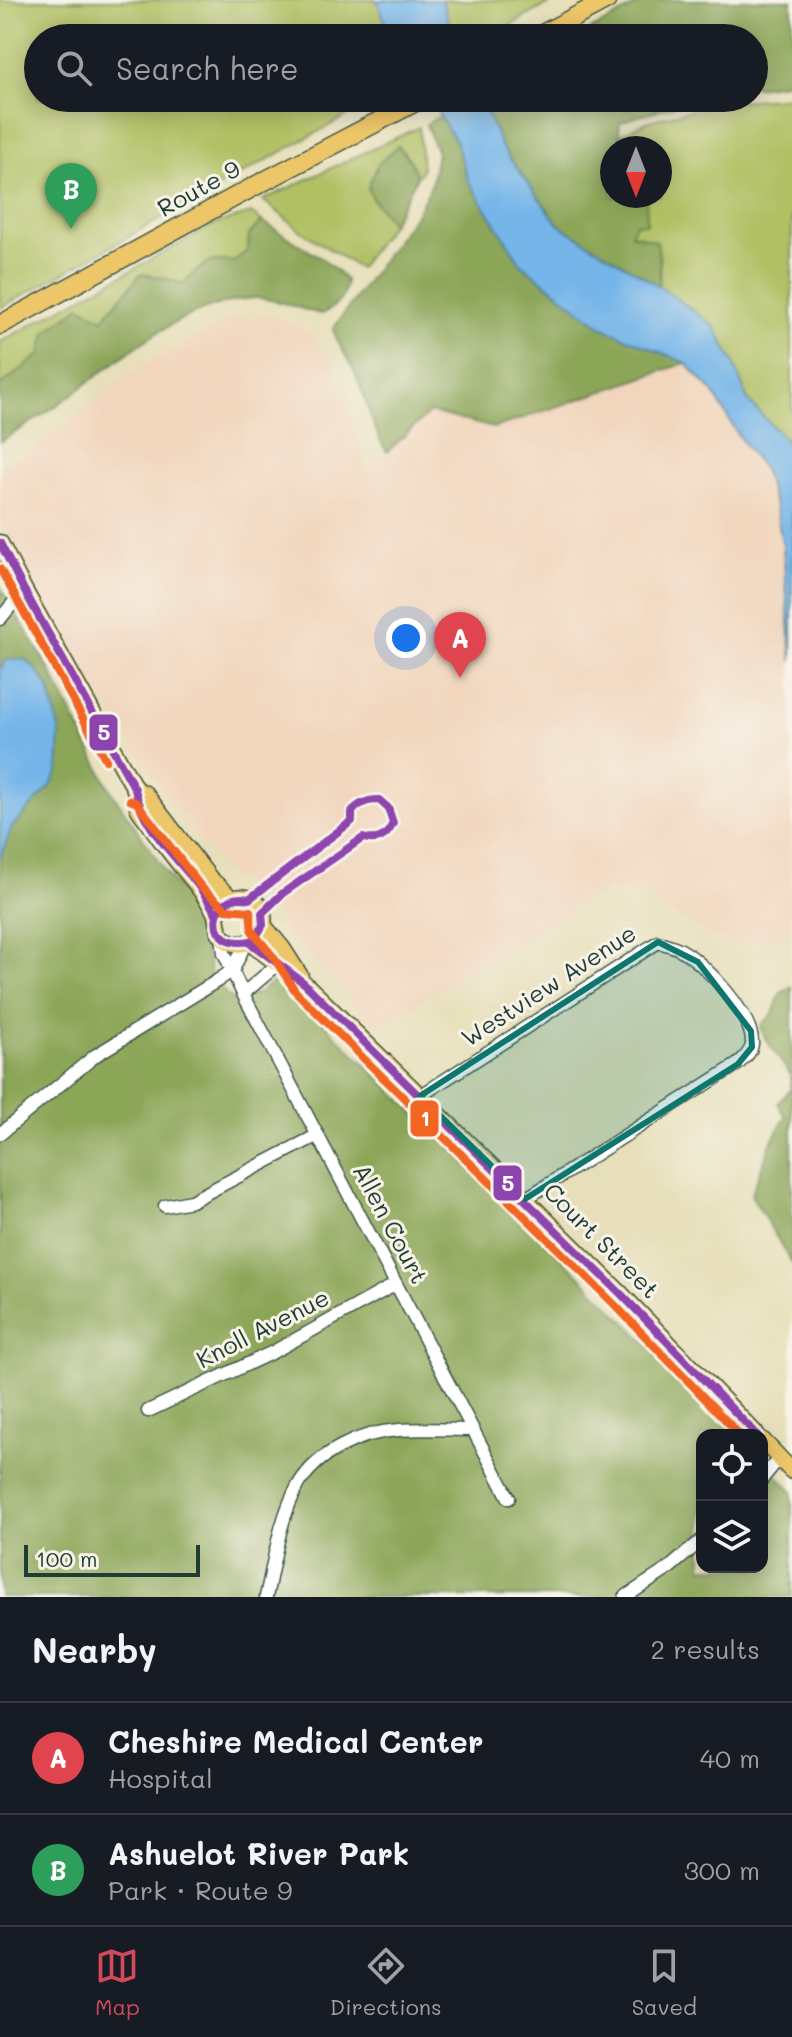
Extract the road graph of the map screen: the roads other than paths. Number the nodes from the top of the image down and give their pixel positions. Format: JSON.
{"nodes":[{"id":1,"x":581,"y":0,"type":"edge"},
{"id":2,"x":607,"y":0,"type":"edge"},
{"id":3,"x":548,"y":24,"type":"edge"},
{"id":4,"x":562,"y":24,"type":"edge"},
{"id":5,"x":397,"y":112,"type":"edge"},
{"id":6,"x":0,"y":325,"type":"edge"},
{"id":7,"x":0,"y":543,"type":"edge"},
{"id":8,"x":24,"y":590,"type":"junction"},
{"id":9,"x":0,"y":619,"type":"edge"},
{"id":10,"x":135,"y":789,"type":"junction"},
{"id":11,"x":231,"y":898,"type":"junction"},
{"id":12,"x":217,"y":915,"type":"junction"},
{"id":13,"x":263,"y":925,"type":"junction"},
{"id":14,"x":222,"y":936,"type":"junction"},
{"id":15,"x":247,"y":943,"type":"junction"},
{"id":16,"x":278,"y":964,"type":"junction"},
{"id":17,"x":233,"y":970,"type":"junction"},
{"id":18,"x":304,"y":983,"type":"junction"},
{"id":19,"x":243,"y":994,"type":"junction"},
{"id":20,"x":420,"y":1096,"type":"junction"},
{"id":21,"x":0,"y":1134,"type":"edge"},
{"id":22,"x":318,"y":1135,"type":"junction"},
{"id":23,"x":525,"y":1199,"type":"junction"},
{"id":24,"x":165,"y":1206,"type":"dead end"},
{"id":25,"x":396,"y":1284,"type":"junction"},
{"id":26,"x":148,"y":1411,"type":"dead end"},
{"id":27,"x":751,"y":1429,"type":"edge"},
{"id":28,"x":473,"y":1430,"type":"junction"},
{"id":29,"x":768,"y":1446,"type":"edge"},
{"id":30,"x":779,"y":1458,"type":"junction"},
{"id":31,"x":792,"y":1471,"type":"edge"},
{"id":32,"x":768,"y":1472,"type":"edge"},
{"id":33,"x":509,"y":1498,"type":"dead end"},
{"id":34,"x":696,"y":1545,"type":"edge"},
{"id":35,"x":266,"y":1597,"type":"edge"},
{"id":36,"x":625,"y":1597,"type":"edge"}],
"edges":[{"from":1,"to":3,"type":"highway"},
{"from":2,"to":4,"type":"highway"},
{"from":5,"to":6,"type":"highway","name":"Route 9"},
{"from":7,"to":8,"type":"main road","name":"Court Street"},
{"from":8,"to":9,"type":"street"},
{"from":8,"to":10,"type":"main road","name":"Court Street"},
{"from":10,"to":11,"type":"main road","name":"Court Street"},
{"from":10,"to":12,"type":"main road","name":"Court Street"},
{"from":11,"to":12,"type":"main road"},
{"from":11,"to":13,"type":"main road","name":"Court Street"},
{"from":12,"to":14,"type":"main road","name":"Court Street"},
{"from":13,"to":15,"type":"main road"},
{"from":13,"to":18,"type":"main road","name":"Court Street"},
{"from":14,"to":15,"type":"main road","name":"Court Street"},
{"from":14,"to":17,"type":"street","name":"Allen Court"},
{"from":15,"to":16,"type":"main road","name":"Court Street"},
{"from":15,"to":17,"type":"street"},
{"from":16,"to":18,"type":"main road","name":"Court Street"},
{"from":16,"to":19,"type":"street"},
{"from":17,"to":19,"type":"street","name":"Allen Court"},
{"from":17,"to":21,"type":"street"},
{"from":18,"to":20,"type":"main road","name":"Court Street"},
{"from":19,"to":22,"type":"street","name":"Allen Court"},
{"from":20,"to":23,"type":"main road","name":"Court Street"},
{"from":20,"to":23,"type":"street","name":"Westview Avenue"},
{"from":22,"to":24,"type":"street"},
{"from":22,"to":25,"type":"street","name":"Allen Court"},
{"from":23,"to":27,"type":"main road","name":"Court Street"},
{"from":25,"to":26,"type":"street","name":"Knoll Avenue"},
{"from":25,"to":28,"type":"street","name":"Allen Court"},
{"from":28,"to":33,"type":"street","name":"Allen Court"},
{"from":28,"to":35,"type":"street"},
{"from":29,"to":30,"type":"main road"},
{"from":30,"to":31,"type":"main road"},
{"from":30,"to":32,"type":"street"},
{"from":34,"to":36,"type":"street"}]}
